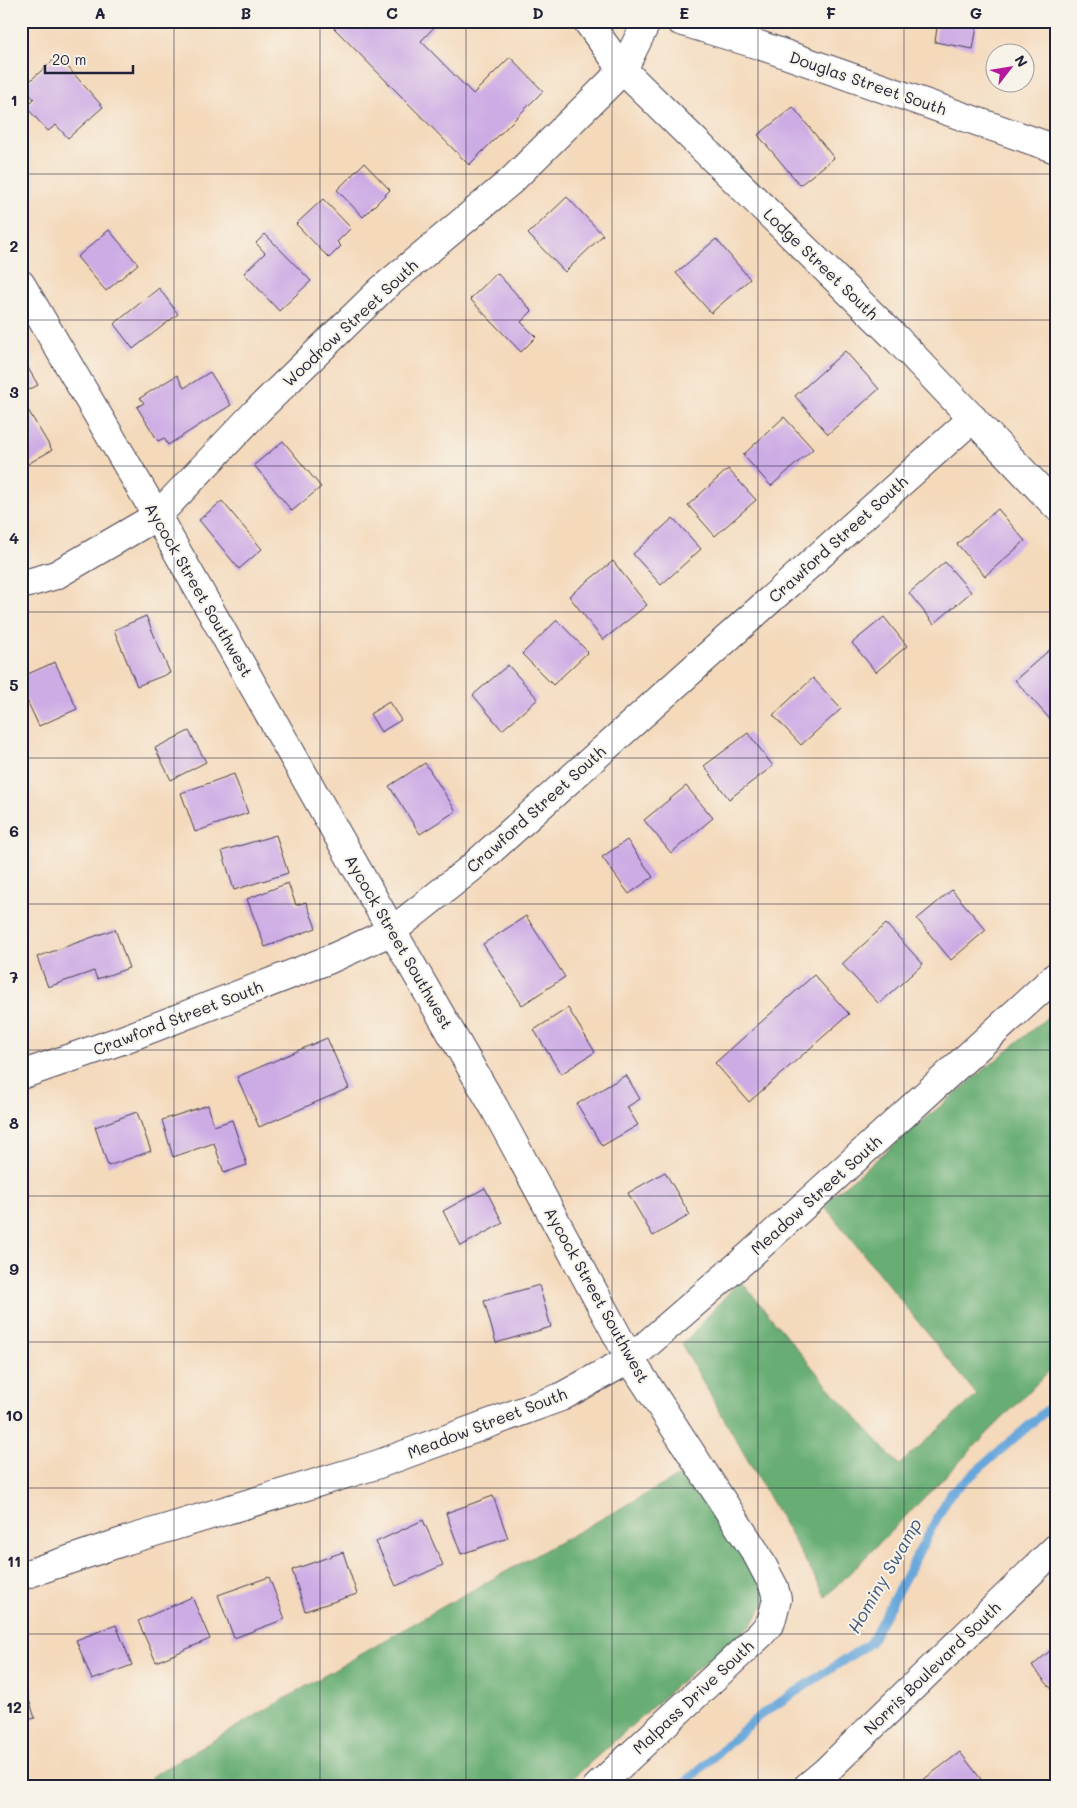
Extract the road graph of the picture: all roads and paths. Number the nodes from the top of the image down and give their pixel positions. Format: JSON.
{"nodes":[{"id":1,"x":587,"y":21,"type":"edge"},
{"id":2,"x":647,"y":21,"type":"edge"},
{"id":3,"x":680,"y":21,"type":"edge"},
{"id":4,"x":623,"y":70,"type":"junction"},
{"id":5,"x":1056,"y":149,"type":"edge"},
{"id":6,"x":21,"y":284,"type":"edge"},
{"id":7,"x":973,"y":418,"type":"junction"},
{"id":8,"x":1056,"y":506,"type":"edge"},
{"id":9,"x":157,"y":516,"type":"junction"},
{"id":10,"x":21,"y":585,"type":"edge"},
{"id":11,"x":392,"y":931,"type":"junction"},
{"id":12,"x":1056,"y":976,"type":"edge"},
{"id":13,"x":21,"y":1075,"type":"edge"},
{"id":14,"x":630,"y":1359,"type":"junction"},
{"id":15,"x":1056,"y":1548,"type":"edge"},
{"id":16,"x":21,"y":1576,"type":"edge"},
{"id":17,"x":777,"y":1599,"type":"joint"},
{"id":18,"x":822,"y":1782,"type":"edge"},
{"id":19,"x":597,"y":1787,"type":"edge"}],
"edges":[{"from":1,"to":4,"type":"street","name":"Lodge Street South"},
{"from":2,"to":4,"type":"street","name":"Woodrow Street South"},
{"from":3,"to":5,"type":"street","name":"Douglas Street South"},
{"from":4,"to":7,"type":"street","name":"Lodge Street South"},
{"from":4,"to":9,"type":"street","name":"Woodrow Street South"},
{"from":6,"to":9,"type":"street","name":"Aycock Street Southwest"},
{"from":7,"to":8,"type":"street","name":"Lodge Street South"},
{"from":7,"to":11,"type":"street","name":"Crawford Street South"},
{"from":9,"to":10,"type":"street","name":"Woodrow Street South"},
{"from":9,"to":11,"type":"street","name":"Aycock Street Southwest"},
{"from":11,"to":13,"type":"street","name":"Crawford Street South"},
{"from":11,"to":14,"type":"street","name":"Aycock Street Southwest"},
{"from":12,"to":14,"type":"street","name":"Meadow Street South"},
{"from":14,"to":16,"type":"street","name":"Meadow Street South"},
{"from":14,"to":17,"type":"street","name":"Aycock Street Southwest"},
{"from":15,"to":18,"type":"street","name":"Norris Boulevard South"},
{"from":17,"to":19,"type":"street","name":"Malpass Drive South"}]}
